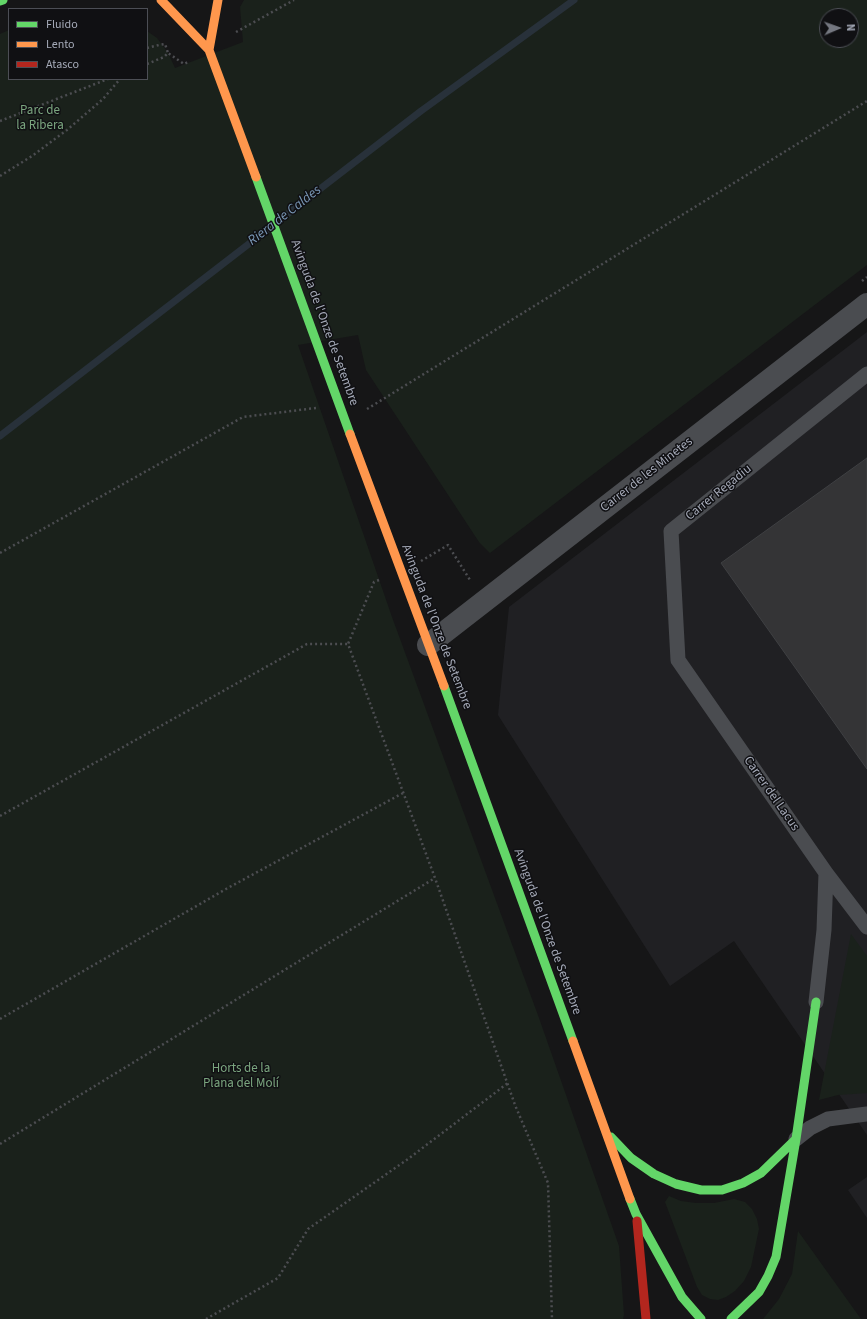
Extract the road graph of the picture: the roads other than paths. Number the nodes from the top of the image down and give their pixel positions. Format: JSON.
{"nodes":[{"id":1,"x":3,"y":0,"type":"edge"},
{"id":2,"x":161,"y":0,"type":"edge"},
{"id":3,"x":218,"y":0,"type":"edge"},
{"id":4,"x":0,"y":1,"type":"edge"},
{"id":5,"x":209,"y":50,"type":"junction"},
{"id":6,"x":867,"y":304,"type":"edge"},
{"id":7,"x":867,"y":374,"type":"edge"},
{"id":8,"x":428,"y":645,"type":"junction"},
{"id":9,"x":678,"y":660,"type":"joint"},
{"id":10,"x":826,"y":873,"type":"junction"},
{"id":11,"x":867,"y":927,"type":"edge"},
{"id":12,"x":816,"y":1002,"type":"joint"},
{"id":13,"x":867,"y":1114,"type":"edge"},
{"id":14,"x":605,"y":1130,"type":"junction"},
{"id":15,"x":796,"y":1139,"type":"junction"},
{"id":16,"x":636,"y":1214,"type":"junction"},
{"id":17,"x":646,"y":1319,"type":"edge"},
{"id":18,"x":701,"y":1319,"type":"edge"},
{"id":19,"x":731,"y":1319,"type":"edge"}],
"edges":[{"from":1,"to":4,"type":"main road"},
{"from":2,"to":5,"type":"main road","name":"Avinguda de l'Onze de Setembre"},
{"from":3,"to":5,"type":"main road"},
{"from":5,"to":8,"type":"main road","name":"Avinguda de l'Onze de Setembre"},
{"from":6,"to":8,"type":"street","name":"Carrer de les Minetes"},
{"from":7,"to":9,"type":"lane","name":"Carrer Regadiu"},
{"from":8,"to":14,"type":"main road","name":"Avinguda de l'Onze de Setembre"},
{"from":9,"to":10,"type":"lane","name":"Carrer del Lacus"},
{"from":10,"to":11,"type":"lane","name":"Carrer del Lacus"},
{"from":10,"to":12,"type":"lane"},
{"from":12,"to":15,"type":"main road"},
{"from":13,"to":15,"type":"lane"},
{"from":14,"to":15,"type":"main road"},
{"from":14,"to":16,"type":"main road","name":"Avinguda de l'Onze de Setembre"},
{"from":15,"to":19,"type":"main road"},
{"from":16,"to":17,"type":"main road","name":"Avinguda de l'Onze de Setembre"},
{"from":16,"to":18,"type":"main road","name":"Avinguda de l'Onze de Setembre"}]}
